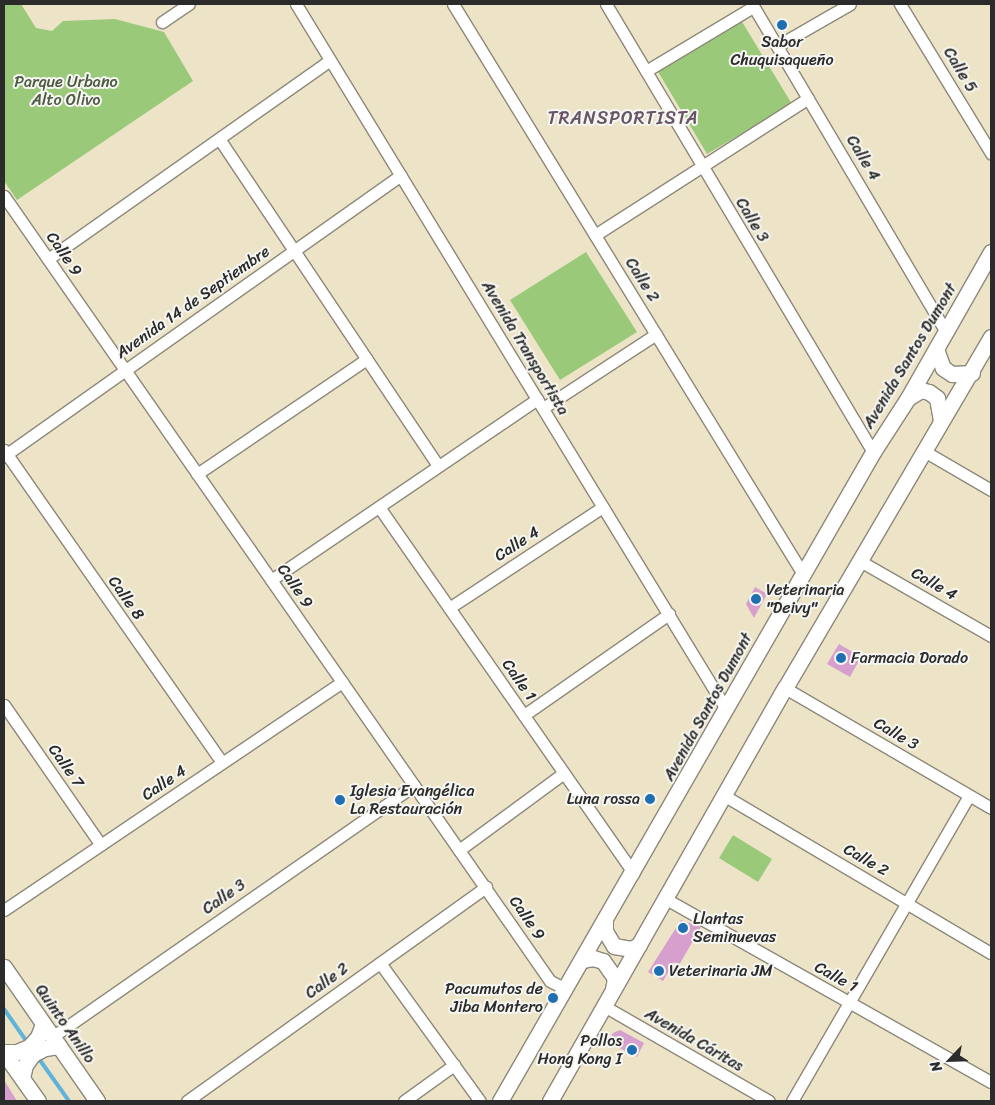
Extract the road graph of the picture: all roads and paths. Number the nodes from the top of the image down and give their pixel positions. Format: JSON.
{"nodes":[{"id":1,"x":189,"y":4,"type":"edge"},
{"id":2,"x":296,"y":4,"type":"edge"},
{"id":3,"x":453,"y":4,"type":"edge"},
{"id":4,"x":606,"y":4,"type":"edge"},
{"id":5,"x":850,"y":4,"type":"edge"},
{"id":6,"x":900,"y":4,"type":"edge"},
{"id":7,"x":752,"y":5,"type":"edge"},
{"id":8,"x":162,"y":22,"type":"dead end"},
{"id":9,"x":777,"y":46,"type":"junction"},
{"id":10,"x":330,"y":60,"type":"junction"},
{"id":11,"x":646,"y":71,"type":"junction"},
{"id":12,"x":808,"y":98,"type":"junction"},
{"id":13,"x":220,"y":140,"type":"junction"},
{"id":14,"x":991,"y":153,"type":"edge"},
{"id":15,"x":701,"y":166,"type":"junction"},
{"id":16,"x":400,"y":175,"type":"junction"},
{"id":17,"x":4,"y":196,"type":"edge"},
{"id":18,"x":595,"y":235,"type":"junction"},
{"id":19,"x":294,"y":250,"type":"junction"},
{"id":20,"x":991,"y":252,"type":"edge"},
{"id":21,"x":48,"y":259,"type":"junction"},
{"id":22,"x":945,"y":330,"type":"junction"},
{"id":23,"x":656,"y":334,"type":"junction"},
{"id":24,"x":991,"y":337,"type":"edge"},
{"id":25,"x":936,"y":349,"type":"junction"},
{"id":26,"x":367,"y":359,"type":"junction"},
{"id":27,"x":125,"y":370,"type":"junction"},
{"id":28,"x":972,"y":373,"type":"junction"},
{"id":29,"x":908,"y":398,"type":"junction"},
{"id":30,"x":540,"y":404,"type":"junction"},
{"id":31,"x":941,"y":421,"type":"junction"},
{"id":32,"x":924,"y":451,"type":"junction"},
{"id":33,"x":873,"y":452,"type":"junction"},
{"id":34,"x":5,"y":453,"type":"edge"},
{"id":35,"x":438,"y":466,"type":"junction"},
{"id":36,"x":197,"y":474,"type":"junction"},
{"id":37,"x":991,"y":490,"type":"edge"},
{"id":38,"x":379,"y":507,"type":"junction"},
{"id":39,"x":603,"y":507,"type":"junction"},
{"id":40,"x":860,"y":561,"type":"junction"},
{"id":41,"x":803,"y":574,"type":"junction"},
{"id":42,"x":271,"y":580,"type":"junction"},
{"id":43,"x":449,"y":608,"type":"junction"},
{"id":44,"x":669,"y":614,"type":"junction"},
{"id":45,"x":991,"y":636,"type":"edge"},
{"id":46,"x":342,"y":682,"type":"junction"},
{"id":47,"x":785,"y":688,"type":"junction"},
{"id":48,"x":4,"y":705,"type":"edge"},
{"id":49,"x":726,"y":709,"type":"junction"},
{"id":50,"x":524,"y":715,"type":"junction"},
{"id":51,"x":222,"y":764,"type":"junction"},
{"id":52,"x":564,"y":773,"type":"junction"},
{"id":53,"x":414,"y":785,"type":"junction"},
{"id":54,"x":724,"y":796,"type":"junction"},
{"id":55,"x":969,"y":796,"type":"junction"},
{"id":56,"x":991,"y":808,"type":"edge"},
{"id":57,"x":101,"y":844,"type":"junction"},
{"id":58,"x":460,"y":850,"type":"junction"},
{"id":59,"x":633,"y":873,"type":"junction"},
{"id":60,"x":486,"y":887,"type":"junction"},
{"id":61,"x":666,"y":899,"type":"junction"},
{"id":62,"x":907,"y":902,"type":"junction"},
{"id":63,"x":4,"y":910,"type":"edge"},
{"id":64,"x":605,"y":922,"type":"junction"},
{"id":65,"x":639,"y":945,"type":"junction"},
{"id":66,"x":991,"y":953,"type":"edge"},
{"id":67,"x":582,"y":960,"type":"junction"},
{"id":68,"x":380,"y":963,"type":"junction"},
{"id":69,"x":4,"y":968,"type":"edge"},
{"id":70,"x":566,"y":989,"type":"junction"},
{"id":71,"x":614,"y":989,"type":"junction"},
{"id":72,"x":849,"y":1002,"type":"junction"},
{"id":73,"x":604,"y":1006,"type":"junction"},
{"id":74,"x":48,"y":1038,"type":"junction"},
{"id":75,"x":12,"y":1061,"type":"edge"},
{"id":76,"x":454,"y":1065,"type":"junction"},
{"id":77,"x":991,"y":1082,"type":"edge"},
{"id":78,"x":38,"y":1101,"type":"edge"},
{"id":79,"x":97,"y":1101,"type":"edge"},
{"id":80,"x":187,"y":1101,"type":"edge"},
{"id":81,"x":404,"y":1101,"type":"edge"},
{"id":82,"x":480,"y":1101,"type":"edge"},
{"id":83,"x":500,"y":1101,"type":"edge"},
{"id":84,"x":550,"y":1101,"type":"edge"},
{"id":85,"x":766,"y":1101,"type":"edge"},
{"id":86,"x":792,"y":1101,"type":"edge"}],
"edges":[{"from":1,"to":8,"type":"street"},
{"from":2,"to":10,"type":"street","name":"Avenida Transportista"},
{"from":3,"to":18,"type":"street","name":"Calle 2"},
{"from":4,"to":11,"type":"street","name":"Calle 3"},
{"from":5,"to":9,"type":"street"},
{"from":6,"to":14,"type":"street","name":"Calle 5"},
{"from":7,"to":9,"type":"street","name":"Calle 4"},
{"from":7,"to":11,"type":"street"},
{"from":9,"to":12,"type":"street","name":"Calle 4"},
{"from":10,"to":13,"type":"street"},
{"from":10,"to":16,"type":"street","name":"Avenida Transportista"},
{"from":11,"to":15,"type":"street","name":"Calle 3"},
{"from":12,"to":15,"type":"street"},
{"from":12,"to":22,"type":"street","name":"Calle 4"},
{"from":13,"to":19,"type":"street"},
{"from":13,"to":21,"type":"street"},
{"from":15,"to":18,"type":"street"},
{"from":15,"to":33,"type":"street","name":"Calle 3"},
{"from":16,"to":19,"type":"street","name":"Avenida 14 de Septiembre"},
{"from":16,"to":30,"type":"street","name":"Avenida Transportista"},
{"from":17,"to":21,"type":"street","name":"Calle 9"},
{"from":18,"to":23,"type":"street","name":"Calle 2"},
{"from":19,"to":26,"type":"street"},
{"from":19,"to":27,"type":"street","name":"Avenida 14 de Septiembre"},
{"from":20,"to":22,"type":"main road","name":"Avenida Santos Dumont"},
{"from":21,"to":27,"type":"street","name":"Calle 9"},
{"from":22,"to":25,"type":"main road","name":"Avenida Santos Dumont"},
{"from":23,"to":30,"type":"street"},
{"from":23,"to":41,"type":"street","name":"Calle 2"},
{"from":24,"to":28,"type":"main road"},
{"from":25,"to":28,"type":"main road"},
{"from":25,"to":29,"type":"main road","name":"Avenida Santos Dumont"},
{"from":26,"to":35,"type":"street"},
{"from":26,"to":36,"type":"street"},
{"from":27,"to":34,"type":"street","name":"Avenida 14 de Septiembre"},
{"from":27,"to":36,"type":"street","name":"Calle 9"},
{"from":28,"to":31,"type":"main road"},
{"from":29,"to":31,"type":"main road"},
{"from":29,"to":33,"type":"main road","name":"Avenida Santos Dumont"},
{"from":30,"to":35,"type":"street"},
{"from":30,"to":39,"type":"street","name":"Avenida Transportista"},
{"from":31,"to":32,"type":"main road"},
{"from":32,"to":37,"type":"street"},
{"from":32,"to":40,"type":"main road"},
{"from":33,"to":41,"type":"main road","name":"Avenida Santos Dumont"},
{"from":34,"to":51,"type":"street","name":"Calle 8"},
{"from":35,"to":38,"type":"street"},
{"from":36,"to":42,"type":"street","name":"Calle 9"},
{"from":38,"to":42,"type":"street"},
{"from":38,"to":43,"type":"street","name":"Calle 1"},
{"from":39,"to":43,"type":"street","name":"Calle 4"},
{"from":39,"to":44,"type":"street","name":"Avenida Transportista"},
{"from":40,"to":45,"type":"street","name":"Calle 4"},
{"from":40,"to":47,"type":"main road"},
{"from":41,"to":49,"type":"main road","name":"Avenida Santos Dumont"},
{"from":42,"to":46,"type":"street","name":"Calle 9"},
{"from":43,"to":50,"type":"street","name":"Calle 1"},
{"from":44,"to":49,"type":"street","name":"Avenida Transportista"},
{"from":44,"to":50,"type":"street"},
{"from":46,"to":51,"type":"street","name":"Calle 4"},
{"from":46,"to":53,"type":"street","name":"Calle 9"},
{"from":47,"to":54,"type":"main road"},
{"from":47,"to":55,"type":"street","name":"Calle 3"},
{"from":48,"to":57,"type":"street","name":"Calle 7"},
{"from":49,"to":59,"type":"main road","name":"Avenida Santos Dumont"},
{"from":50,"to":52,"type":"street","name":"Calle 1"},
{"from":51,"to":57,"type":"street","name":"Calle 4"},
{"from":52,"to":58,"type":"street"},
{"from":52,"to":59,"type":"street","name":"Calle 1"},
{"from":53,"to":58,"type":"street","name":"Calle 9"},
{"from":53,"to":74,"type":"street","name":"Calle 3"},
{"from":54,"to":61,"type":"main road"},
{"from":54,"to":62,"type":"street","name":"Calle 2"},
{"from":55,"to":56,"type":"street","name":"Calle 3"},
{"from":55,"to":62,"type":"street"},
{"from":57,"to":63,"type":"street","name":"Calle 4"},
{"from":58,"to":60,"type":"street","name":"Calle 9"},
{"from":59,"to":64,"type":"main road","name":"Avenida Santos Dumont"},
{"from":60,"to":68,"type":"street","name":"Calle 2"},
{"from":60,"to":70,"type":"street","name":"Calle 9"},
{"from":61,"to":65,"type":"main road"},
{"from":61,"to":72,"type":"street","name":"Calle 1"},
{"from":62,"to":66,"type":"street","name":"Calle 2"},
{"from":62,"to":72,"type":"street"},
{"from":64,"to":65,"type":"main road"},
{"from":64,"to":67,"type":"main road","name":"Avenida Santos Dumont"},
{"from":65,"to":71,"type":"main road"},
{"from":67,"to":70,"type":"main road","name":"Avenida Santos Dumont"},
{"from":67,"to":71,"type":"main road"},
{"from":68,"to":76,"type":"street"},
{"from":68,"to":80,"type":"street","name":"Calle 2"},
{"from":69,"to":74,"type":"main road","name":"Quinto Anillo"},
{"from":70,"to":83,"type":"main road","name":"Avenida Santos Dumont"},
{"from":71,"to":73,"type":"main road"},
{"from":72,"to":77,"type":"street","name":"Calle 1"},
{"from":72,"to":86,"type":"street"},
{"from":73,"to":84,"type":"main road"},
{"from":73,"to":85,"type":"street","name":"Avenida Cáritas"},
{"from":74,"to":75,"type":"main road"},
{"from":74,"to":79,"type":"main road","name":"Quinto Anillo"},
{"from":75,"to":78,"type":"main road"},
{"from":76,"to":81,"type":"street"},
{"from":76,"to":82,"type":"street"}]}
